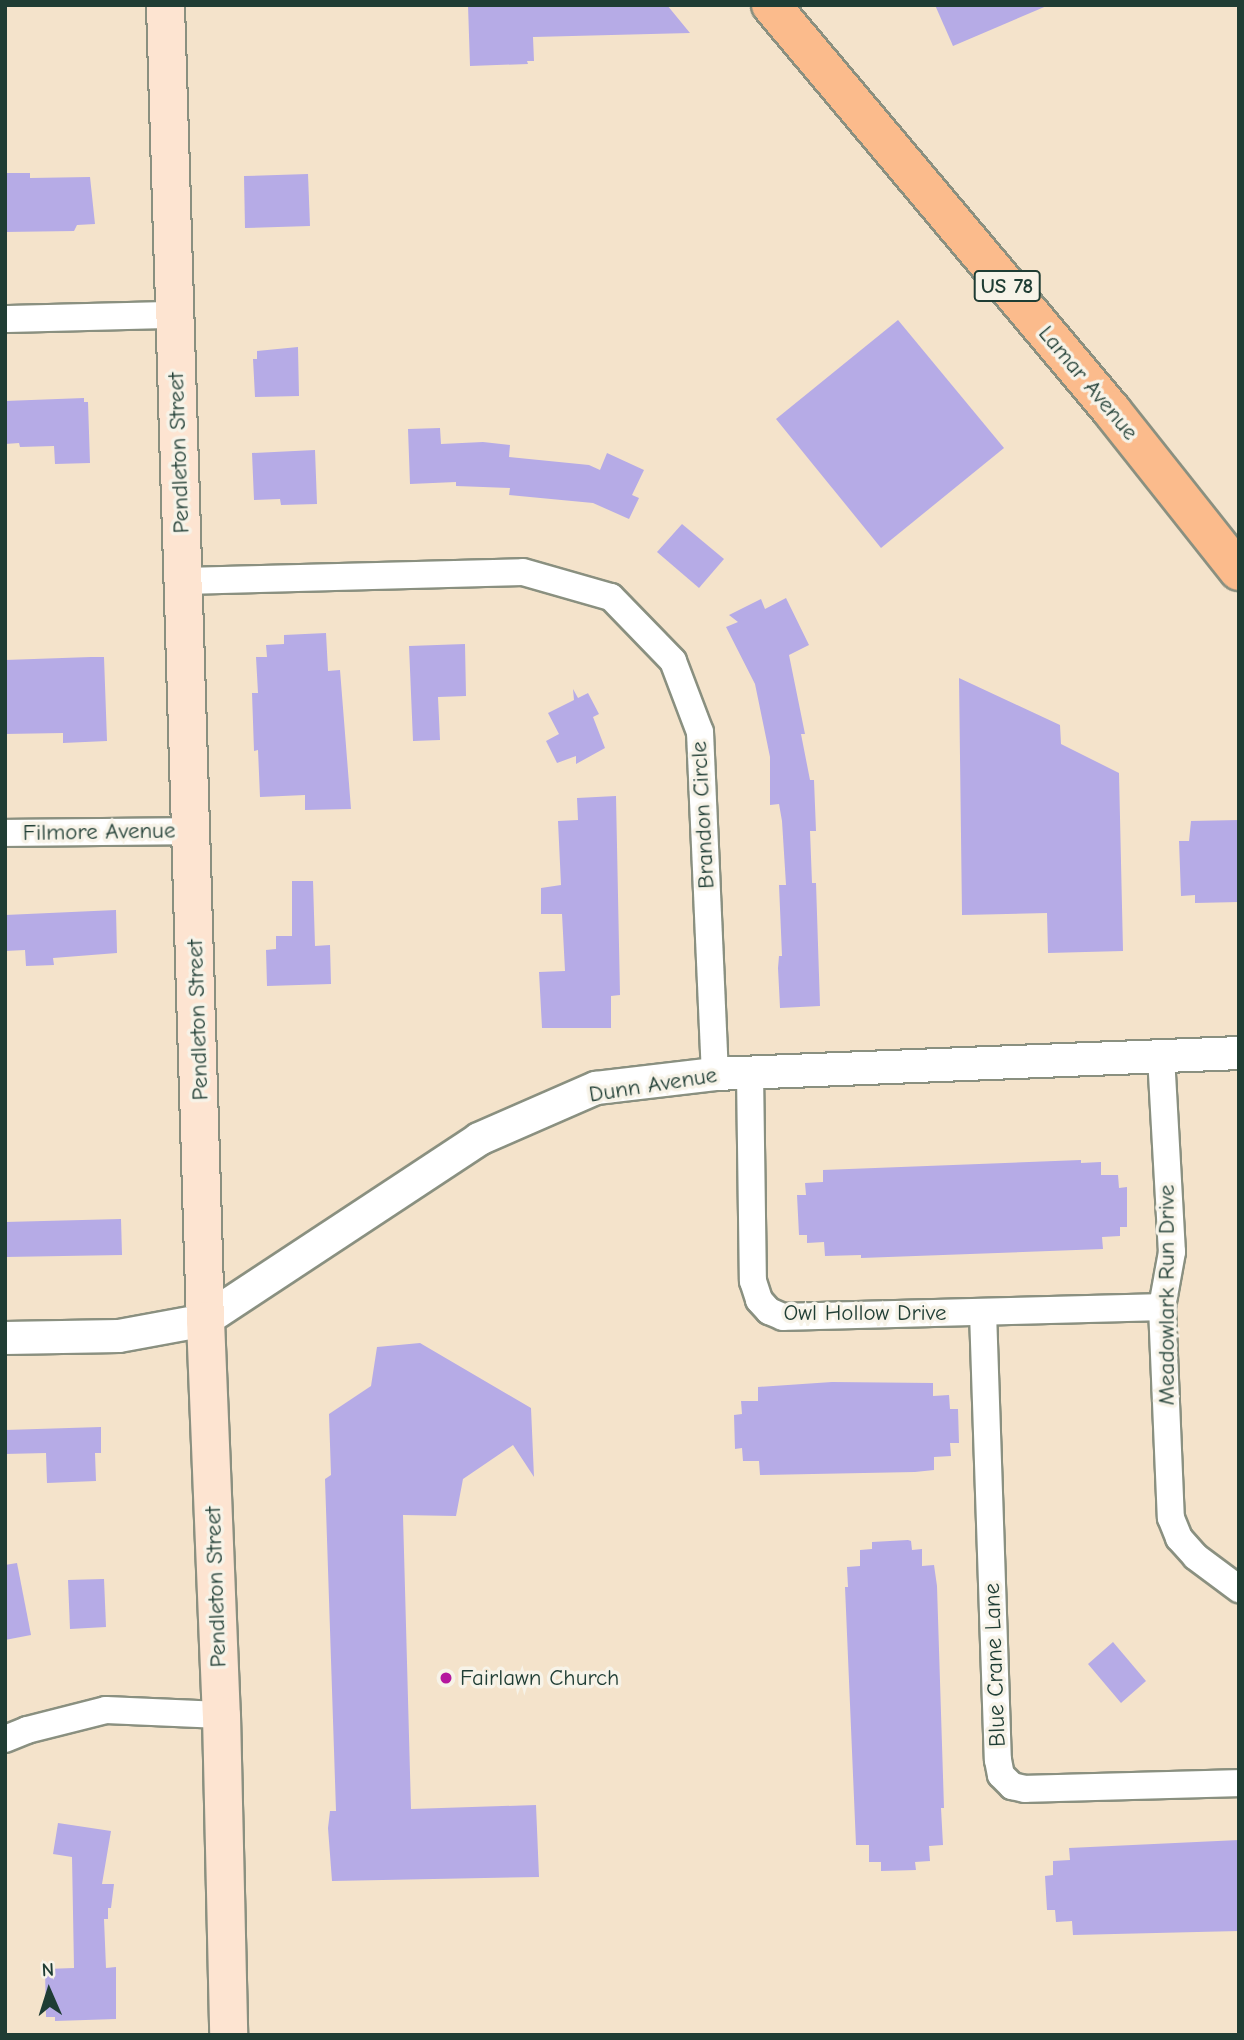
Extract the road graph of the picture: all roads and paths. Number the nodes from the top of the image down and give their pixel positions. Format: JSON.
{"nodes":[{"id":1,"x":164,"y":5,"type":"edge"},
{"id":2,"x":771,"y":5,"type":"edge"},
{"id":3,"x":174,"y":315,"type":"junction"},
{"id":4,"x":5,"y":319,"type":"edge"},
{"id":5,"x":1239,"y":571,"type":"edge"},
{"id":6,"x":184,"y":581,"type":"junction"},
{"id":7,"x":192,"y":831,"type":"junction"},
{"id":8,"x":5,"y":834,"type":"edge"},
{"id":9,"x":1239,"y":1053,"type":"edge"},
{"id":10,"x":1161,"y":1056,"type":"junction"},
{"id":11,"x":750,"y":1073,"type":"junction"},
{"id":12,"x":715,"y":1074,"type":"junction"},
{"id":13,"x":1162,"y":1307,"type":"junction"},
{"id":14,"x":983,"y":1312,"type":"junction"},
{"id":15,"x":205,"y":1320,"type":"junction"},
{"id":16,"x":5,"y":1339,"type":"edge"},
{"id":17,"x":1239,"y":1589,"type":"edge"},
{"id":18,"x":221,"y":1715,"type":"junction"},
{"id":19,"x":5,"y":1739,"type":"edge"},
{"id":20,"x":1239,"y":1783,"type":"edge"},
{"id":21,"x":228,"y":2035,"type":"edge"}],
"edges":[{"from":1,"to":3,"type":"main road","name":"Pendleton Street"},
{"from":2,"to":5,"type":"main road","name":"Lamar Avenue","number":"US 78"},
{"from":3,"to":4,"type":"street"},
{"from":3,"to":6,"type":"main road","name":"Pendleton Street"},
{"from":6,"to":7,"type":"main road","name":"Pendleton Street"},
{"from":6,"to":12,"type":"street","name":"Brandon Circle"},
{"from":7,"to":8,"type":"street","name":"Filmore Avenue"},
{"from":7,"to":15,"type":"main road","name":"Pendleton Street"},
{"from":9,"to":10,"type":"street","name":"Dunn Avenue"},
{"from":10,"to":11,"type":"street","name":"Dunn Avenue"},
{"from":10,"to":13,"type":"street","name":"Meadowlark Run Drive"},
{"from":11,"to":12,"type":"street","name":"Dunn Avenue"},
{"from":11,"to":14,"type":"street","name":"Owl Hollow Drive"},
{"from":12,"to":15,"type":"street","name":"Dunn Avenue"},
{"from":13,"to":14,"type":"street","name":"Owl Hollow Drive"},
{"from":13,"to":17,"type":"street","name":"Meadowlark Run Drive"},
{"from":14,"to":20,"type":"street","name":"Blue Crane Lane"},
{"from":15,"to":16,"type":"street","name":"Dunn Avenue"},
{"from":15,"to":18,"type":"main road","name":"Pendleton Street"},
{"from":18,"to":19,"type":"street"},
{"from":18,"to":21,"type":"main road","name":"Pendleton Street"}]}
